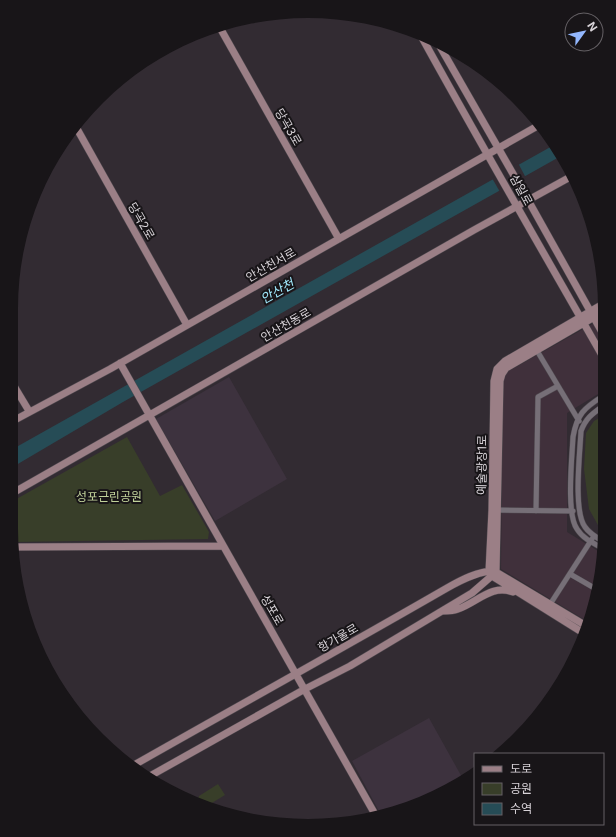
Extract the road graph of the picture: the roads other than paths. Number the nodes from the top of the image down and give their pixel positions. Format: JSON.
{"nodes":[{"id":1,"x":221,"y":31,"type":"edge"},
{"id":2,"x":425,"y":43,"type":"edge"},
{"id":3,"x":444,"y":52,"type":"edge"},
{"id":4,"x":535,"y":127,"type":"edge"},
{"id":5,"x":78,"y":131,"type":"edge"},
{"id":6,"x":498,"y":148,"type":"junction"},
{"id":7,"x":487,"y":155,"type":"junction"},
{"id":8,"x":567,"y":179,"type":"edge"},
{"id":9,"x":528,"y":200,"type":"junction"},
{"id":10,"x":517,"y":206,"type":"junction"},
{"id":11,"x":339,"y":239,"type":"junction"},
{"id":12,"x":598,"y":308,"type":"edge"},
{"id":13,"x":598,"y":313,"type":"edge"},
{"id":14,"x":591,"y":314,"type":"junction"},
{"id":15,"x":581,"y":320,"type":"junction"},
{"id":16,"x":187,"y":325,"type":"junction"},
{"id":17,"x":598,"y":326,"type":"edge"},
{"id":18,"x":535,"y":347,"type":"junction"},
{"id":19,"x":598,"y":349,"type":"edge"},
{"id":20,"x":120,"y":363,"type":"junction"},
{"id":21,"x":558,"y":386,"type":"junction"},
{"id":22,"x":18,"y":393,"type":"edge"},
{"id":23,"x":598,"y":399,"type":"edge"},
{"id":24,"x":598,"y":409,"type":"edge"},
{"id":25,"x":29,"y":411,"type":"junction"},
{"id":26,"x":149,"y":416,"type":"junction"},
{"id":27,"x":18,"y":418,"type":"edge"},
{"id":28,"x":578,"y":419,"type":"junction"},
{"id":29,"x":583,"y":427,"type":"junction"},
{"id":30,"x":18,"y":490,"type":"edge"},
{"id":31,"x":495,"y":510,"type":"junction"},
{"id":32,"x":536,"y":511,"type":"junction"},
{"id":33,"x":571,"y":511,"type":"junction"},
{"id":34,"x":579,"y":512,"type":"junction"},
{"id":35,"x":594,"y":536,"type":"junction"},
{"id":36,"x":598,"y":538,"type":"edge"},
{"id":37,"x":591,"y":542,"type":"junction"},
{"id":38,"x":597,"y":545,"type":"edge"},
{"id":39,"x":223,"y":546,"type":"junction"},
{"id":40,"x":19,"y":547,"type":"edge"},
{"id":41,"x":493,"y":573,"type":"junction"},
{"id":42,"x":570,"y":574,"type":"junction"},
{"id":43,"x":592,"y":587,"type":"edge"},
{"id":44,"x":523,"y":596,"type":"junction"},
{"id":45,"x":548,"y":608,"type":"junction"},
{"id":46,"x":441,"y":612,"type":"junction"},
{"id":47,"x":582,"y":624,"type":"edge"},
{"id":48,"x":580,"y":630,"type":"edge"},
{"id":49,"x":297,"y":674,"type":"junction"},
{"id":50,"x":305,"y":688,"type":"junction"},
{"id":51,"x":137,"y":763,"type":"edge"},
{"id":52,"x":153,"y":774,"type":"edge"},
{"id":53,"x":373,"y":811,"type":"edge"}],
"edges":[{"from":1,"to":11,"type":"street","name":"당곡3로"},
{"from":2,"to":7,"type":"street","name":"삼일로"},
{"from":3,"to":6,"type":"street","name":"삼일로"},
{"from":4,"to":6,"type":"street","name":"안산천서로"},
{"from":5,"to":16,"type":"street","name":"당곡2로"},
{"from":6,"to":7,"type":"street","name":"안산천서로"},
{"from":6,"to":9,"type":"street","name":"삼일로"},
{"from":7,"to":10,"type":"street","name":"삼일로"},
{"from":7,"to":11,"type":"street","name":"안산천서로"},
{"from":8,"to":9,"type":"street","name":"안산천동로"},
{"from":9,"to":10,"type":"street","name":"안산천동로"},
{"from":9,"to":14,"type":"street","name":"삼일로"},
{"from":10,"to":15,"type":"street","name":"삼일로"},
{"from":10,"to":26,"type":"street","name":"안산천동로"},
{"from":11,"to":16,"type":"street","name":"안산천서로"},
{"from":12,"to":14,"type":"street","name":"예술광장1로"},
{"from":13,"to":14,"type":"street","name":"예술광장1로"},
{"from":14,"to":15,"type":"street","name":"예술광장1로"},
{"from":14,"to":17,"type":"street","name":"삼일로"},
{"from":15,"to":18,"type":"street","name":"예술광장1로"},
{"from":15,"to":19,"type":"street","name":"삼일로"},
{"from":16,"to":20,"type":"street","name":"안산천서로"},
{"from":18,"to":21,"type":"street"},
{"from":18,"to":31,"type":"street","name":"예술광장1로"},
{"from":20,"to":25,"type":"street","name":"안산천서로"},
{"from":20,"to":26,"type":"street","name":"성포로"},
{"from":21,"to":28,"type":"street"},
{"from":21,"to":32,"type":"street"},
{"from":22,"to":25,"type":"street"},
{"from":23,"to":28,"type":"street"},
{"from":24,"to":29,"type":"street"},
{"from":25,"to":27,"type":"street","name":"안산천서로"},
{"from":26,"to":30,"type":"street","name":"안산천동로"},
{"from":26,"to":39,"type":"street","name":"성포로"},
{"from":28,"to":29,"type":"street"},
{"from":28,"to":33,"type":"street"},
{"from":29,"to":34,"type":"street"},
{"from":31,"to":32,"type":"street"},
{"from":31,"to":41,"type":"street","name":"예술광장1로"},
{"from":32,"to":33,"type":"street"},
{"from":33,"to":34,"type":"street"},
{"from":33,"to":37,"type":"street"},
{"from":34,"to":35,"type":"street"},
{"from":35,"to":36,"type":"street"},
{"from":35,"to":37,"type":"street"},
{"from":37,"to":38,"type":"street"},
{"from":37,"to":42,"type":"street"},
{"from":39,"to":40,"type":"street"},
{"from":39,"to":49,"type":"street","name":"성포로"},
{"from":41,"to":44,"type":"street"},
{"from":41,"to":45,"type":"street"},
{"from":41,"to":46,"type":"street"},
{"from":41,"to":49,"type":"street","name":"항가울로"},
{"from":42,"to":43,"type":"street"},
{"from":42,"to":45,"type":"street"},
{"from":44,"to":45,"type":"street"},
{"from":44,"to":46,"type":"street"},
{"from":45,"to":47,"type":"street"},
{"from":45,"to":48,"type":"street"},
{"from":46,"to":50,"type":"street"},
{"from":49,"to":50,"type":"street","name":"성포로"},
{"from":49,"to":51,"type":"street","name":"항가울로"},
{"from":50,"to":52,"type":"street"},
{"from":50,"to":53,"type":"street","name":"성포로"}]}
